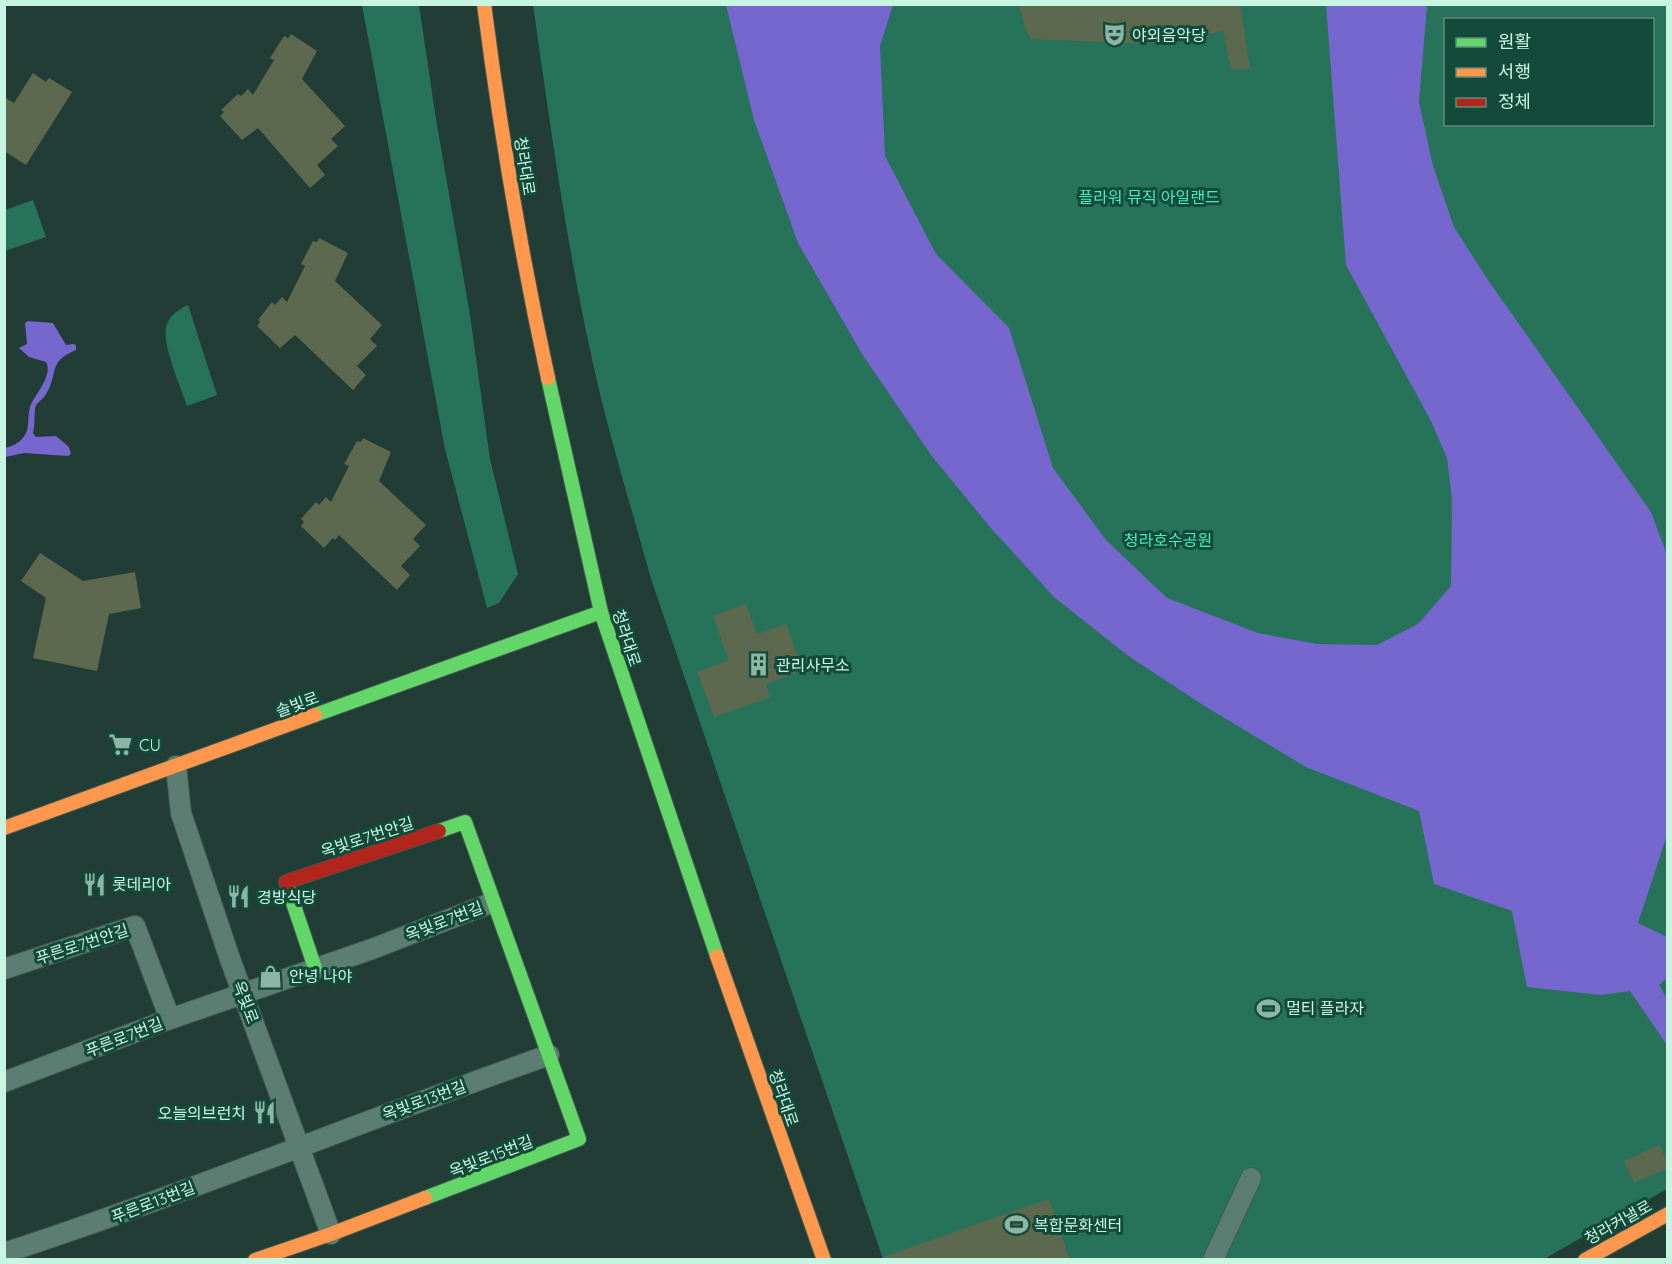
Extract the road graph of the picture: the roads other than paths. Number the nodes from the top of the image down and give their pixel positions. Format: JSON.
{"nodes":[{"id":1,"x":484,"y":4,"type":"edge"},
{"id":2,"x":601,"y":612,"type":"junction"},
{"id":3,"x":176,"y":766,"type":"junction"},
{"id":4,"x":4,"y":828,"type":"edge"},
{"id":5,"x":491,"y":903,"type":"junction"},
{"id":6,"x":315,"y":968,"type":"junction"},
{"id":7,"x":4,"y":969,"type":"edge"},
{"id":8,"x":243,"y":993,"type":"junction"},
{"id":9,"x":170,"y":1019,"type":"junction"},
{"id":10,"x":549,"y":1055,"type":"junction"},
{"id":11,"x":4,"y":1082,"type":"edge"},
{"id":12,"x":299,"y":1147,"type":"junction"},
{"id":13,"x":1251,"y":1178,"type":"dead end"},
{"id":14,"x":1668,"y":1214,"type":"edge"},
{"id":15,"x":331,"y":1234,"type":"junction"},
{"id":16,"x":4,"y":1253,"type":"edge"},
{"id":17,"x":255,"y":1260,"type":"edge"},
{"id":18,"x":825,"y":1260,"type":"edge"},
{"id":19,"x":1213,"y":1260,"type":"edge"},
{"id":20,"x":1585,"y":1260,"type":"edge"}],
"edges":[{"from":1,"to":2,"type":"street","name":"청라대로"},
{"from":2,"to":3,"type":"street","name":"솔빛로"},
{"from":2,"to":18,"type":"street","name":"청라대로"},
{"from":3,"to":4,"type":"street","name":"솔빛로"},
{"from":3,"to":8,"type":"street","name":"옥빛로"},
{"from":5,"to":6,"type":"street","name":"옥빛로7번길"},
{"from":5,"to":6,"type":"street","name":"옥빛로7번안길"},
{"from":5,"to":10,"type":"street","name":"옥빛로7번길"},
{"from":6,"to":8,"type":"street","name":"옥빛로7번길"},
{"from":7,"to":9,"type":"street","name":"푸른로7번안길"},
{"from":8,"to":9,"type":"street","name":"푸른로7번길"},
{"from":8,"to":12,"type":"street","name":"옥빛로"},
{"from":9,"to":11,"type":"street","name":"푸른로7번길"},
{"from":10,"to":12,"type":"street","name":"옥빛로13번길"},
{"from":10,"to":15,"type":"street","name":"옥빛로15번길"},
{"from":12,"to":15,"type":"street","name":"옥빛로"},
{"from":12,"to":16,"type":"street","name":"푸른로13번길"},
{"from":13,"to":19,"type":"street"},
{"from":14,"to":20,"type":"street","name":"청라커낼로"},
{"from":15,"to":17,"type":"street"}]}
